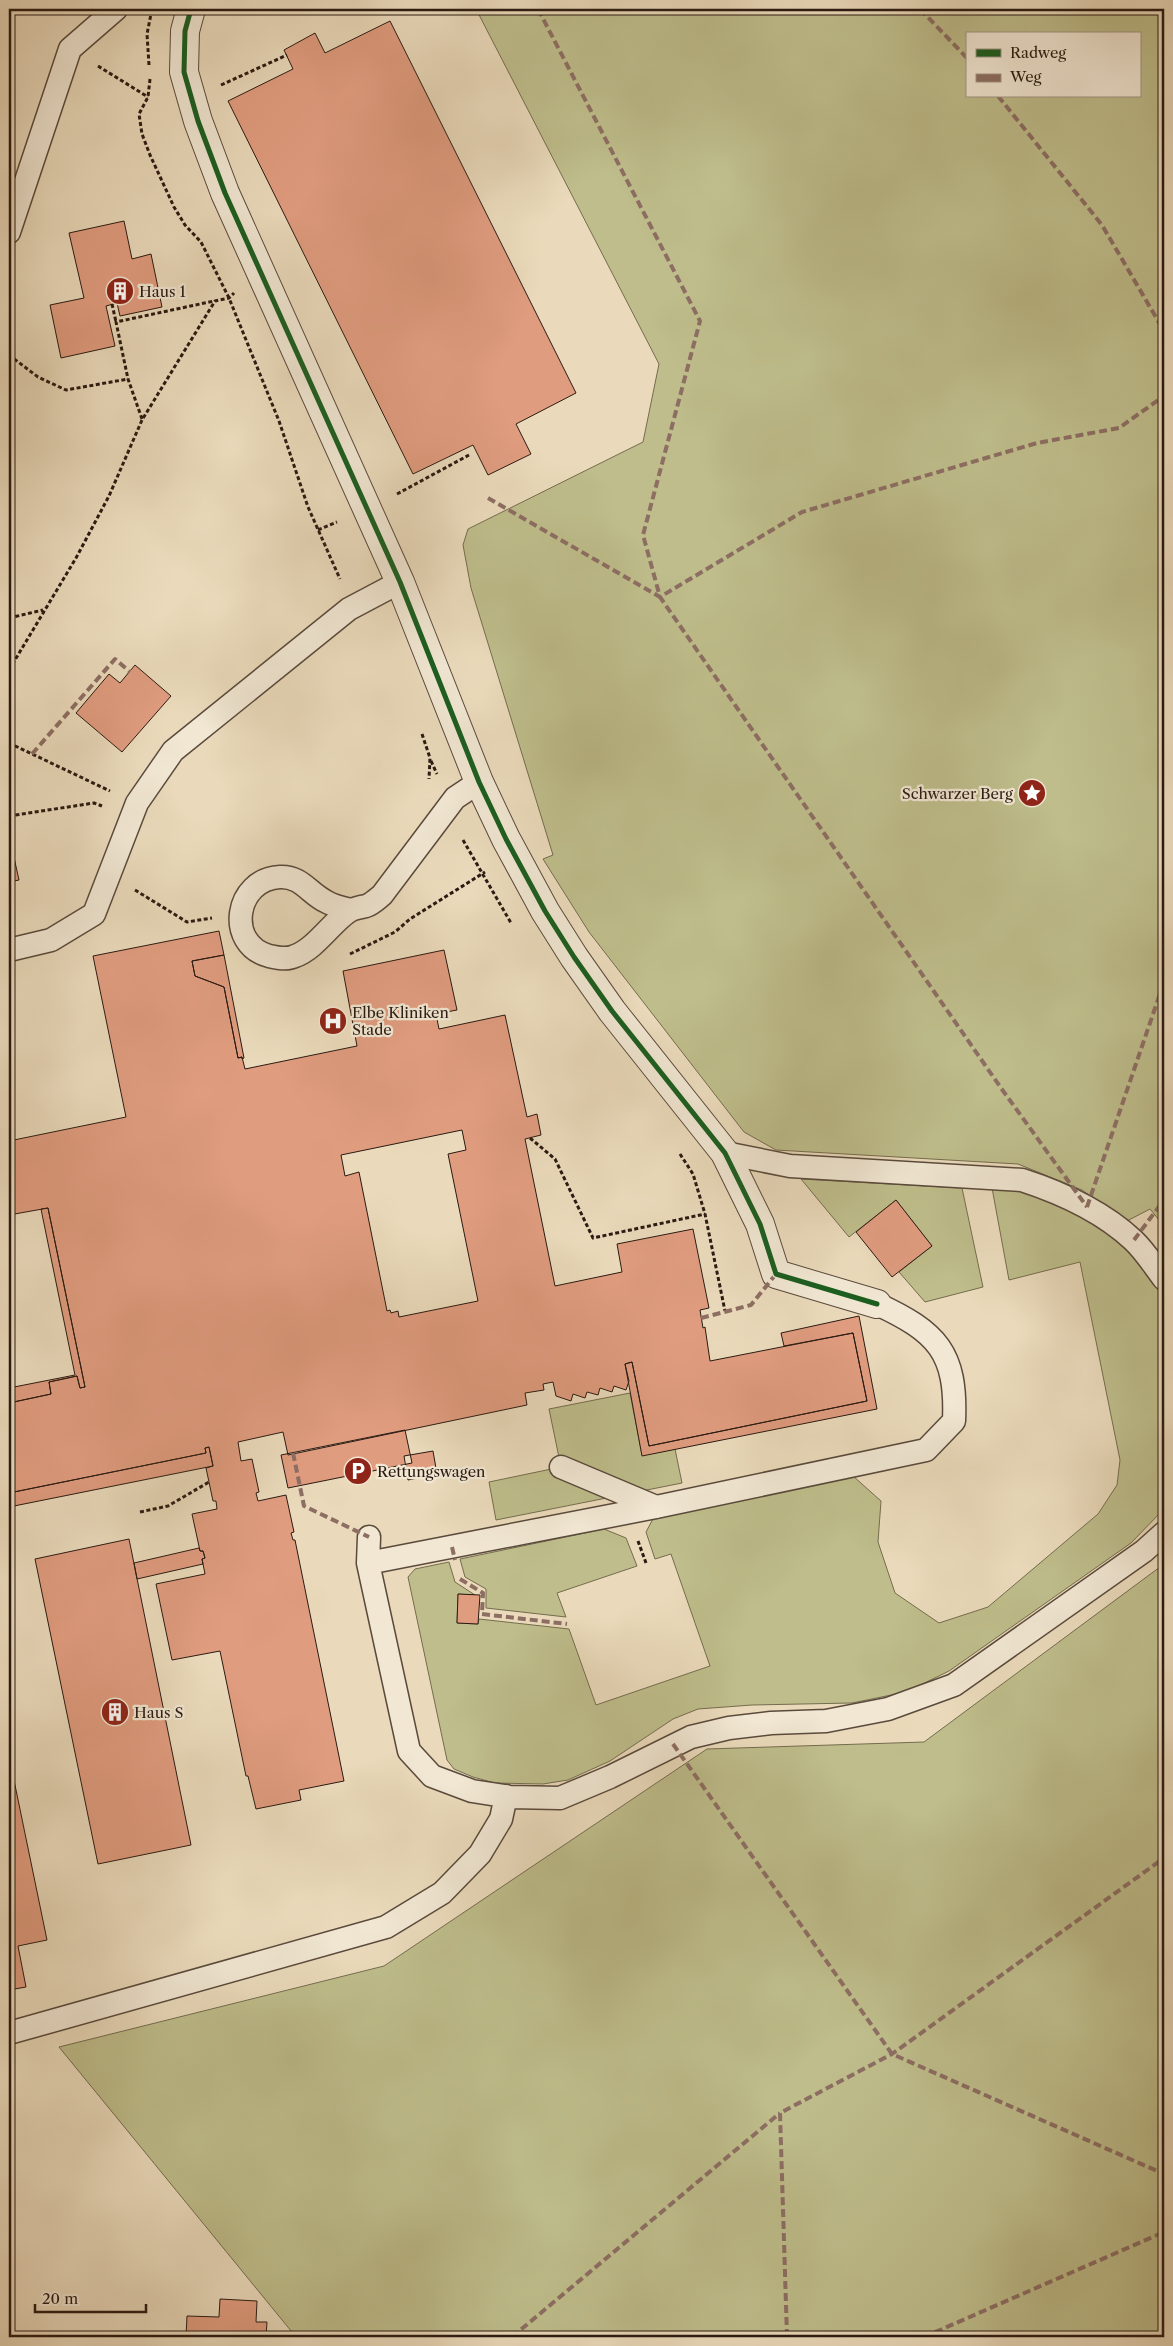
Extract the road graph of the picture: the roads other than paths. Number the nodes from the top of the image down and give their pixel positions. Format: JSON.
{"nodes":[{"id":1,"x":116,"y":9,"type":"edge"},
{"id":2,"x":191,"y":9,"type":"edge"},
{"id":3,"x":9,"y":232,"type":"edge"},
{"id":4,"x":400,"y":582,"type":"junction"},
{"id":5,"x":479,"y":782,"type":"junction"},
{"id":6,"x":351,"y":910,"type":"junction"},
{"id":7,"x":9,"y":950,"type":"edge"},
{"id":8,"x":725,"y":1153,"type":"junction"},
{"id":9,"x":1164,"y":1279,"type":"edge"},
{"id":10,"x":877,"y":1304,"type":"joint"},
{"id":11,"x":561,"y":1467,"type":"dead end"},
{"id":12,"x":656,"y":1507,"type":"junction"},
{"id":13,"x":1164,"y":1533,"type":"edge"},
{"id":14,"x":369,"y":1537,"type":"dead end"},
{"id":15,"x":368,"y":1562,"type":"junction"},
{"id":16,"x":506,"y":1796,"type":"junction"},
{"id":17,"x":9,"y":2033,"type":"edge"}],
"edges":[{"from":1,"to":3,"type":"lane"},
{"from":2,"to":4,"type":"street"},
{"from":4,"to":5,"type":"street"},
{"from":4,"to":7,"type":"lane"},
{"from":5,"to":6,"type":"lane"},
{"from":5,"to":8,"type":"street"},
{"from":6,"to":6,"type":"lane"},
{"from":8,"to":9,"type":"lane"},
{"from":8,"to":10,"type":"street"},
{"from":10,"to":12,"type":"lane"},
{"from":11,"to":12,"type":"lane"},
{"from":12,"to":15,"type":"lane"},
{"from":13,"to":16,"type":"lane"},
{"from":14,"to":15,"type":"lane"},
{"from":15,"to":16,"type":"lane"},
{"from":16,"to":17,"type":"lane"}]}
